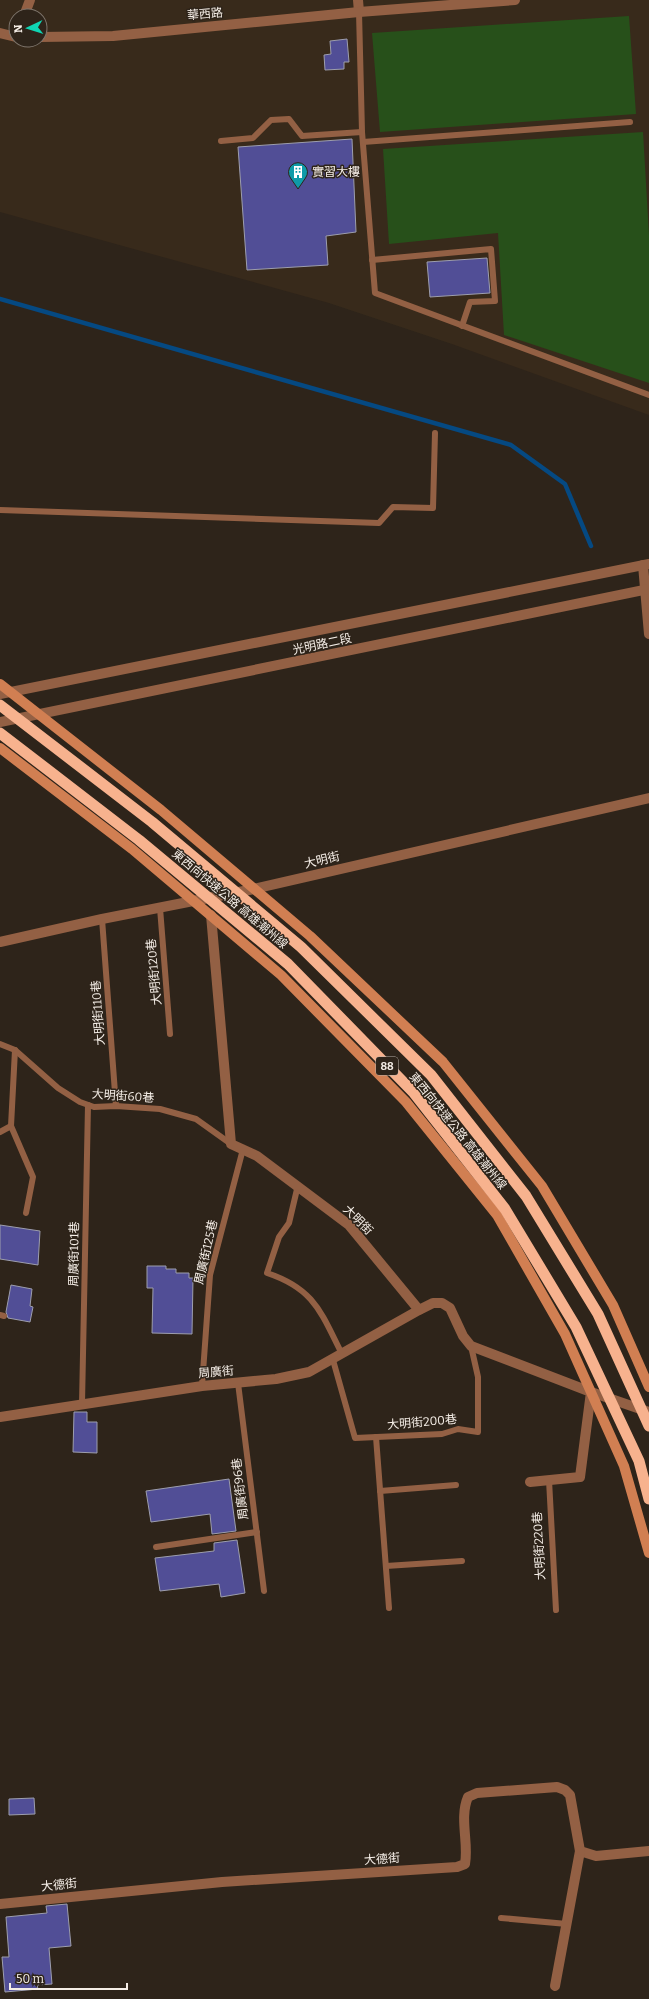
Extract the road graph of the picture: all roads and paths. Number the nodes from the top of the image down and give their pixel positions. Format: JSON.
{"nodes":[{"id":1,"x":358,"y":0,"type":"edge"},
{"id":2,"x":516,"y":0,"type":"edge"},
{"id":3,"x":359,"y":12,"type":"junction"},
{"id":4,"x":48,"y":37,"type":"edge"},
{"id":5,"x":630,"y":122,"type":"dead end"},
{"id":6,"x":362,"y":132,"type":"junction"},
{"id":7,"x":221,"y":141,"type":"dead end"},
{"id":8,"x":363,"y":142,"type":"junction"},
{"id":9,"x":372,"y":260,"type":"junction"},
{"id":10,"x":462,"y":326,"type":"junction"},
{"id":11,"x":649,"y":395,"type":"edge"},
{"id":12,"x":435,"y":433,"type":"dead end"},
{"id":13,"x":0,"y":510,"type":"edge"},
{"id":14,"x":646,"y":565,"type":"edge"},
{"id":15,"x":647,"y":589,"type":"edge"},
{"id":16,"x":649,"y":634,"type":"edge"},
{"id":17,"x":0,"y":684,"type":"edge"},
{"id":18,"x":10,"y":692,"type":"junction"},
{"id":19,"x":0,"y":694,"type":"edge"},
{"id":20,"x":0,"y":705,"type":"edge"},
{"id":21,"x":38,"y":716,"type":"junction"},
{"id":22,"x":0,"y":722,"type":"edge"},
{"id":23,"x":0,"y":733,"type":"edge"},
{"id":24,"x":0,"y":748,"type":"edge"},
{"id":25,"x":649,"y":798,"type":"edge"},
{"id":26,"x":254,"y":889,"type":"junction"},
{"id":27,"x":194,"y":902,"type":"junction"},
{"id":28,"x":160,"y":908,"type":"junction"},
{"id":29,"x":211,"y":916,"type":"junction"},
{"id":30,"x":102,"y":919,"type":"junction"},
{"id":31,"x":0,"y":942,"type":"edge"},
{"id":32,"x":170,"y":1034,"type":"dead end"},
{"id":33,"x":0,"y":1044,"type":"edge"},
{"id":34,"x":15,"y":1050,"type":"junction"},
{"id":35,"x":88,"y":1105,"type":"junction"},
{"id":36,"x":116,"y":1106,"type":"junction"},
{"id":37,"x":11,"y":1126,"type":"junction"},
{"id":38,"x":0,"y":1132,"type":"edge"},
{"id":39,"x":231,"y":1144,"type":"junction"},
{"id":40,"x":243,"y":1149,"type":"junction"},
{"id":41,"x":298,"y":1185,"type":"junction"},
{"id":42,"x":26,"y":1213,"type":"dead end"},
{"id":43,"x":418,"y":1310,"type":"junction"},
{"id":44,"x":471,"y":1346,"type":"junction"},
{"id":45,"x":338,"y":1357,"type":"junction"},
{"id":46,"x":238,"y":1383,"type":"junction"},
{"id":47,"x":202,"y":1386,"type":"junction"},
{"id":48,"x":649,"y":1387,"type":"edge"},
{"id":49,"x":591,"y":1392,"type":"junction"},
{"id":50,"x":82,"y":1404,"type":"junction"},
{"id":51,"x":649,"y":1412,"type":"edge"},
{"id":52,"x":0,"y":1417,"type":"edge"},
{"id":53,"x":649,"y":1426,"type":"edge"},
{"id":54,"x":376,"y":1437,"type":"junction"},
{"id":55,"x":549,"y":1480,"type":"junction"},
{"id":56,"x":530,"y":1482,"type":"dead end"},
{"id":57,"x":456,"y":1485,"type":"dead end"},
{"id":58,"x":380,"y":1491,"type":"junction"},
{"id":59,"x":649,"y":1499,"type":"edge"},
{"id":60,"x":256,"y":1532,"type":"junction"},
{"id":61,"x":156,"y":1547,"type":"dead end"},
{"id":62,"x":649,"y":1553,"type":"edge"},
{"id":63,"x":462,"y":1561,"type":"dead end"},
{"id":64,"x":386,"y":1566,"type":"junction"},
{"id":65,"x":264,"y":1591,"type":"dead end"},
{"id":66,"x":389,"y":1608,"type":"dead end"},
{"id":67,"x":556,"y":1610,"type":"dead end"},
{"id":68,"x":580,"y":1851,"type":"junction"},
{"id":69,"x":649,"y":1851,"type":"edge"},
{"id":70,"x":0,"y":1904,"type":"edge"},
{"id":71,"x":501,"y":1918,"type":"dead end"},
{"id":72,"x":567,"y":1924,"type":"junction"},
{"id":73,"x":555,"y":1986,"type":"dead end"}],
"edges":[{"from":1,"to":3,"type":"street"},
{"from":2,"to":3,"type":"street","name":"華西路"},
{"from":3,"to":4,"type":"street","name":"華西路"},
{"from":3,"to":6,"type":"lane"},
{"from":5,"to":8,"type":"lane"},
{"from":6,"to":7,"type":"lane"},
{"from":6,"to":8,"type":"lane"},
{"from":8,"to":9,"type":"lane"},
{"from":9,"to":10,"type":"lane"},
{"from":9,"to":10,"type":"lane"},
{"from":10,"to":11,"type":"lane"},
{"from":12,"to":13,"type":"lane"},
{"from":14,"to":15,"type":"street"},
{"from":14,"to":18,"type":"street","name":"光明路二段"},
{"from":15,"to":16,"type":"street"},
{"from":15,"to":21,"type":"street","name":"光明路二段"},
{"from":17,"to":18,"type":"main road"},
{"from":18,"to":19,"type":"street","name":"光明路二段"},
{"from":18,"to":21,"type":"main road"},
{"from":20,"to":53,"type":"highway","name":"東西向快速公路 高雄潮州線","number":"88","bridge":true},
{"from":21,"to":22,"type":"street","name":"光明路二段"},
{"from":21,"to":26,"type":"main road"},
{"from":23,"to":59,"type":"highway","name":"東西向快速公路 高雄潮州線","number":"88","bridge":true},
{"from":24,"to":27,"type":"main road"},
{"from":25,"to":26,"type":"street","name":"大明街"},
{"from":26,"to":27,"type":"street","name":"大明街"},
{"from":26,"to":48,"type":"main road"},
{"from":27,"to":28,"type":"street","name":"大明街"},
{"from":27,"to":29,"type":"main road"},
{"from":28,"to":30,"type":"street","name":"大明街"},
{"from":28,"to":32,"type":"lane","name":"大明街120巷"},
{"from":29,"to":39,"type":"street"},
{"from":29,"to":49,"type":"main road"},
{"from":30,"to":31,"type":"street","name":"大明街"},
{"from":30,"to":36,"type":"lane","name":"大明街110巷"},
{"from":33,"to":34,"type":"lane","name":"大明街60巷"},
{"from":34,"to":35,"type":"lane","name":"大明街60巷"},
{"from":34,"to":37,"type":"lane"},
{"from":35,"to":36,"type":"lane","name":"大明街60巷"},
{"from":35,"to":50,"type":"lane","name":"周廣街101巷"},
{"from":36,"to":39,"type":"lane","name":"大明街60巷"},
{"from":37,"to":38,"type":"lane"},
{"from":37,"to":42,"type":"lane"},
{"from":39,"to":40,"type":"street","name":"大明街"},
{"from":40,"to":41,"type":"street","name":"大明街"},
{"from":40,"to":47,"type":"lane","name":"周廣街125巷"},
{"from":41,"to":43,"type":"street","name":"大明街"},
{"from":41,"to":45,"type":"lane"},
{"from":43,"to":44,"type":"street"},
{"from":43,"to":45,"type":"street","name":"周廣街"},
{"from":44,"to":49,"type":"street"},
{"from":44,"to":54,"type":"lane","name":"大明街200巷"},
{"from":45,"to":46,"type":"street","name":"周廣街"},
{"from":45,"to":54,"type":"lane","name":"大明街200巷"},
{"from":46,"to":47,"type":"street","name":"周廣街"},
{"from":46,"to":60,"type":"lane","name":"周廣街96巷"},
{"from":47,"to":50,"type":"street","name":"周廣街"},
{"from":49,"to":51,"type":"street"},
{"from":49,"to":55,"type":"street"},
{"from":49,"to":62,"type":"main road"},
{"from":50,"to":52,"type":"street","name":"周廣街"},
{"from":54,"to":58,"type":"lane","name":"大明街200巷"},
{"from":55,"to":56,"type":"street"},
{"from":55,"to":67,"type":"lane","name":"大明街220巷"},
{"from":57,"to":58,"type":"lane"},
{"from":58,"to":64,"type":"lane","name":"大明街200巷"},
{"from":60,"to":61,"type":"lane"},
{"from":60,"to":65,"type":"lane","name":"周廣街96巷"},
{"from":63,"to":64,"type":"lane"},
{"from":64,"to":66,"type":"lane","name":"大明街200巷"},
{"from":68,"to":69,"type":"street"},
{"from":68,"to":70,"type":"street","name":"大德街"},
{"from":68,"to":72,"type":"street"},
{"from":71,"to":72,"type":"lane"},
{"from":72,"to":73,"type":"street"}]}
